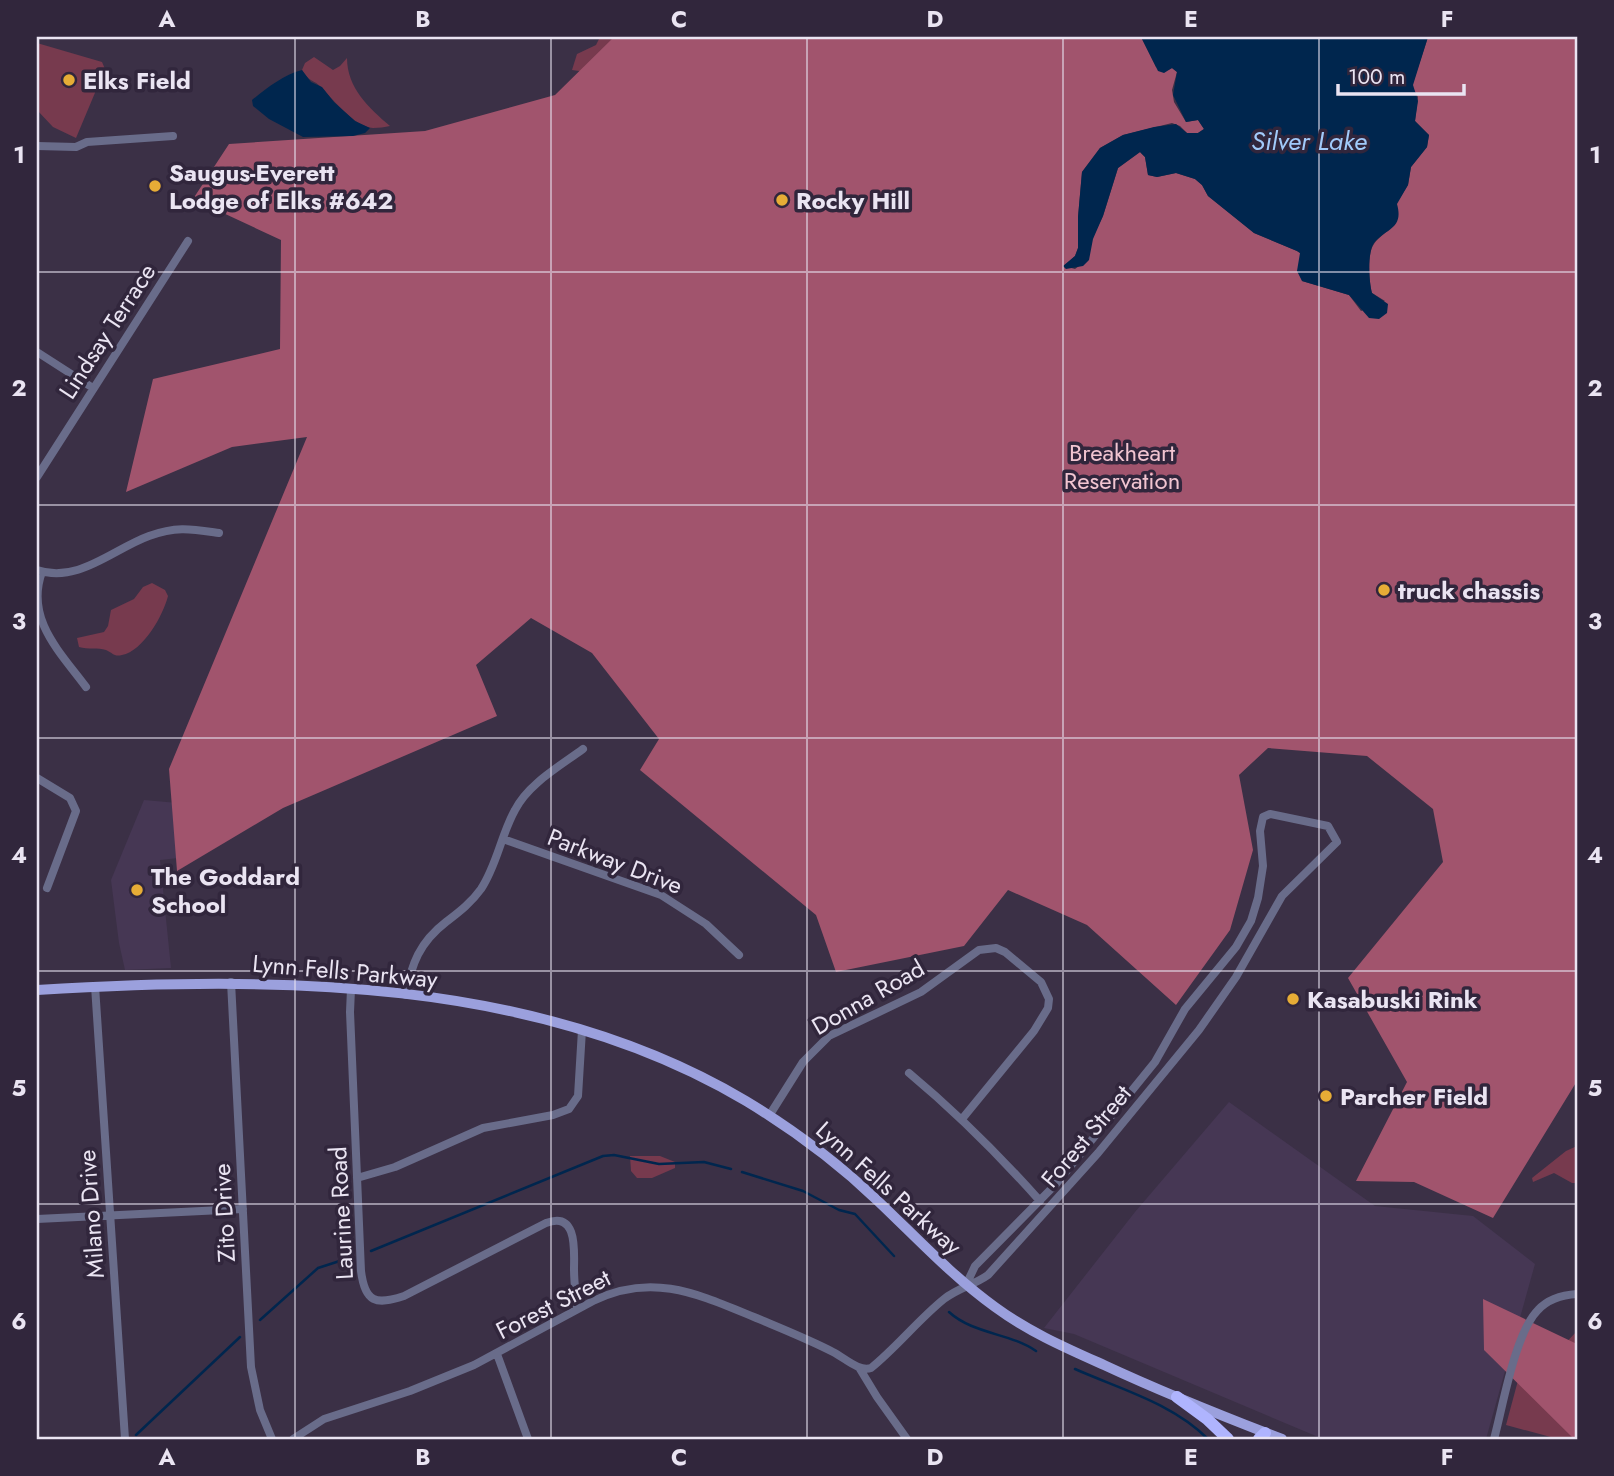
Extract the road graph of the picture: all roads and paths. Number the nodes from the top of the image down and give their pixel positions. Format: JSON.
{"nodes":[{"id":1,"x":173,"y":136,"type":"dead end"},
{"id":2,"x":37,"y":146,"type":"edge"},
{"id":3,"x":188,"y":241,"type":"dead end"},
{"id":4,"x":37,"y":352,"type":"edge"},
{"id":5,"x":93,"y":388,"type":"junction"},
{"id":6,"x":37,"y":477,"type":"edge"},
{"id":7,"x":219,"y":533,"type":"dead end"},
{"id":8,"x":40,"y":571,"type":"edge"},
{"id":9,"x":86,"y":687,"type":"dead end"},
{"id":10,"x":583,"y":749,"type":"dead end"},
{"id":11,"x":37,"y":778,"type":"edge"},
{"id":12,"x":503,"y":839,"type":"junction"},
{"id":13,"x":47,"y":888,"type":"dead end"},
{"id":14,"x":1255,"y":910,"type":"junction"},
{"id":15,"x":1269,"y":917,"type":"junction"},
{"id":16,"x":739,"y":955,"type":"dead end"},
{"id":17,"x":231,"y":982,"type":"junction"},
{"id":18,"x":1207,"y":984,"type":"junction"},
{"id":19,"x":95,"y":986,"type":"junction"},
{"id":20,"x":351,"y":989,"type":"junction"},
{"id":21,"x":37,"y":990,"type":"edge"},
{"id":22,"x":406,"y":995,"type":"junction"},
{"id":23,"x":1222,"y":996,"type":"junction"},
{"id":24,"x":582,"y":1030,"type":"junction"},
{"id":25,"x":909,"y":1073,"type":"dead end"},
{"id":26,"x":769,"y":1116,"type":"junction"},
{"id":27,"x":962,"y":1119,"type":"junction"},
{"id":28,"x":358,"y":1178,"type":"junction"},
{"id":29,"x":1040,"y":1201,"type":"junction"},
{"id":30,"x":243,"y":1209,"type":"junction"},
{"id":31,"x":111,"y":1215,"type":"junction"},
{"id":32,"x":37,"y":1219,"type":"edge"},
{"id":33,"x":966,"y":1285,"type":"junction"},
{"id":34,"x":1577,"y":1294,"type":"edge"},
{"id":35,"x":577,"y":1309,"type":"junction"},
{"id":36,"x":497,"y":1354,"type":"junction"},
{"id":37,"x":860,"y":1369,"type":"junction"},
{"id":38,"x":1177,"y":1397,"type":"junction"},
{"id":39,"x":1263,"y":1437,"type":"edge"},
{"id":40,"x":125,"y":1439,"type":"edge"},
{"id":41,"x":272,"y":1439,"type":"edge"},
{"id":42,"x":293,"y":1439,"type":"edge"},
{"id":43,"x":528,"y":1439,"type":"edge"},
{"id":44,"x":907,"y":1439,"type":"edge"},
{"id":45,"x":1228,"y":1439,"type":"edge"},
{"id":46,"x":1282,"y":1439,"type":"edge"},
{"id":47,"x":1494,"y":1439,"type":"edge"}],
"edges":[{"from":1,"to":2,"type":"street"},
{"from":3,"to":5,"type":"street","name":"Lindsay Terrace"},
{"from":4,"to":5,"type":"street"},
{"from":5,"to":6,"type":"street","name":"Lindsay Terrace"},
{"from":7,"to":8,"type":"street"},
{"from":8,"to":9,"type":"street"},
{"from":10,"to":12,"type":"street"},
{"from":11,"to":13,"type":"street"},
{"from":12,"to":16,"type":"street","name":"Parkway Drive"},
{"from":12,"to":22,"type":"street"},
{"from":14,"to":15,"type":"street"},
{"from":14,"to":15,"type":"street","name":"Forest Street"},
{"from":14,"to":18,"type":"street","name":"Forest Street"},
{"from":15,"to":23,"type":"street","name":"Forest Street"},
{"from":17,"to":19,"type":"main road","name":"Lynn Fells Parkway"},
{"from":17,"to":20,"type":"main road","name":"Lynn Fells Parkway"},
{"from":17,"to":30,"type":"street","name":"Zito Drive"},
{"from":18,"to":23,"type":"street"},
{"from":18,"to":29,"type":"street","name":"Forest Street"},
{"from":19,"to":21,"type":"main road","name":"Lynn Fells Parkway"},
{"from":19,"to":31,"type":"street","name":"Milano Drive"},
{"from":20,"to":22,"type":"main road","name":"Lynn Fells Parkway"},
{"from":20,"to":28,"type":"street","name":"Laurine Road"},
{"from":22,"to":24,"type":"main road","name":"Lynn Fells Parkway"},
{"from":23,"to":33,"type":"street","name":"Forest Street"},
{"from":24,"to":26,"type":"main road","name":"Lynn Fells Parkway"},
{"from":24,"to":28,"type":"street"},
{"from":25,"to":27,"type":"street"},
{"from":26,"to":27,"type":"street","name":"Donna Road"},
{"from":26,"to":33,"type":"main road","name":"Lynn Fells Parkway"},
{"from":27,"to":29,"type":"street"},
{"from":28,"to":35,"type":"street","name":"Laurine Road"},
{"from":29,"to":33,"type":"street","name":"Forest Street"},
{"from":30,"to":31,"type":"street"},
{"from":30,"to":41,"type":"street","name":"Zito Drive"},
{"from":31,"to":32,"type":"street"},
{"from":31,"to":40,"type":"street","name":"Milano Drive"},
{"from":33,"to":37,"type":"street","name":"Forest Street"},
{"from":33,"to":38,"type":"main road","name":"Lynn Fells Parkway"},
{"from":34,"to":47,"type":"street"},
{"from":35,"to":36,"type":"street","name":"Forest Street"},
{"from":35,"to":37,"type":"street","name":"Forest Street"},
{"from":36,"to":42,"type":"street","name":"Forest Street"},
{"from":36,"to":43,"type":"street"},
{"from":37,"to":44,"type":"street"},
{"from":38,"to":39,"type":"main road","name":"Lynn Fells Parkway"},
{"from":38,"to":45,"type":"highway"},
{"from":39,"to":46,"type":"main road","name":"Lynn Fells Parkway"}]}
